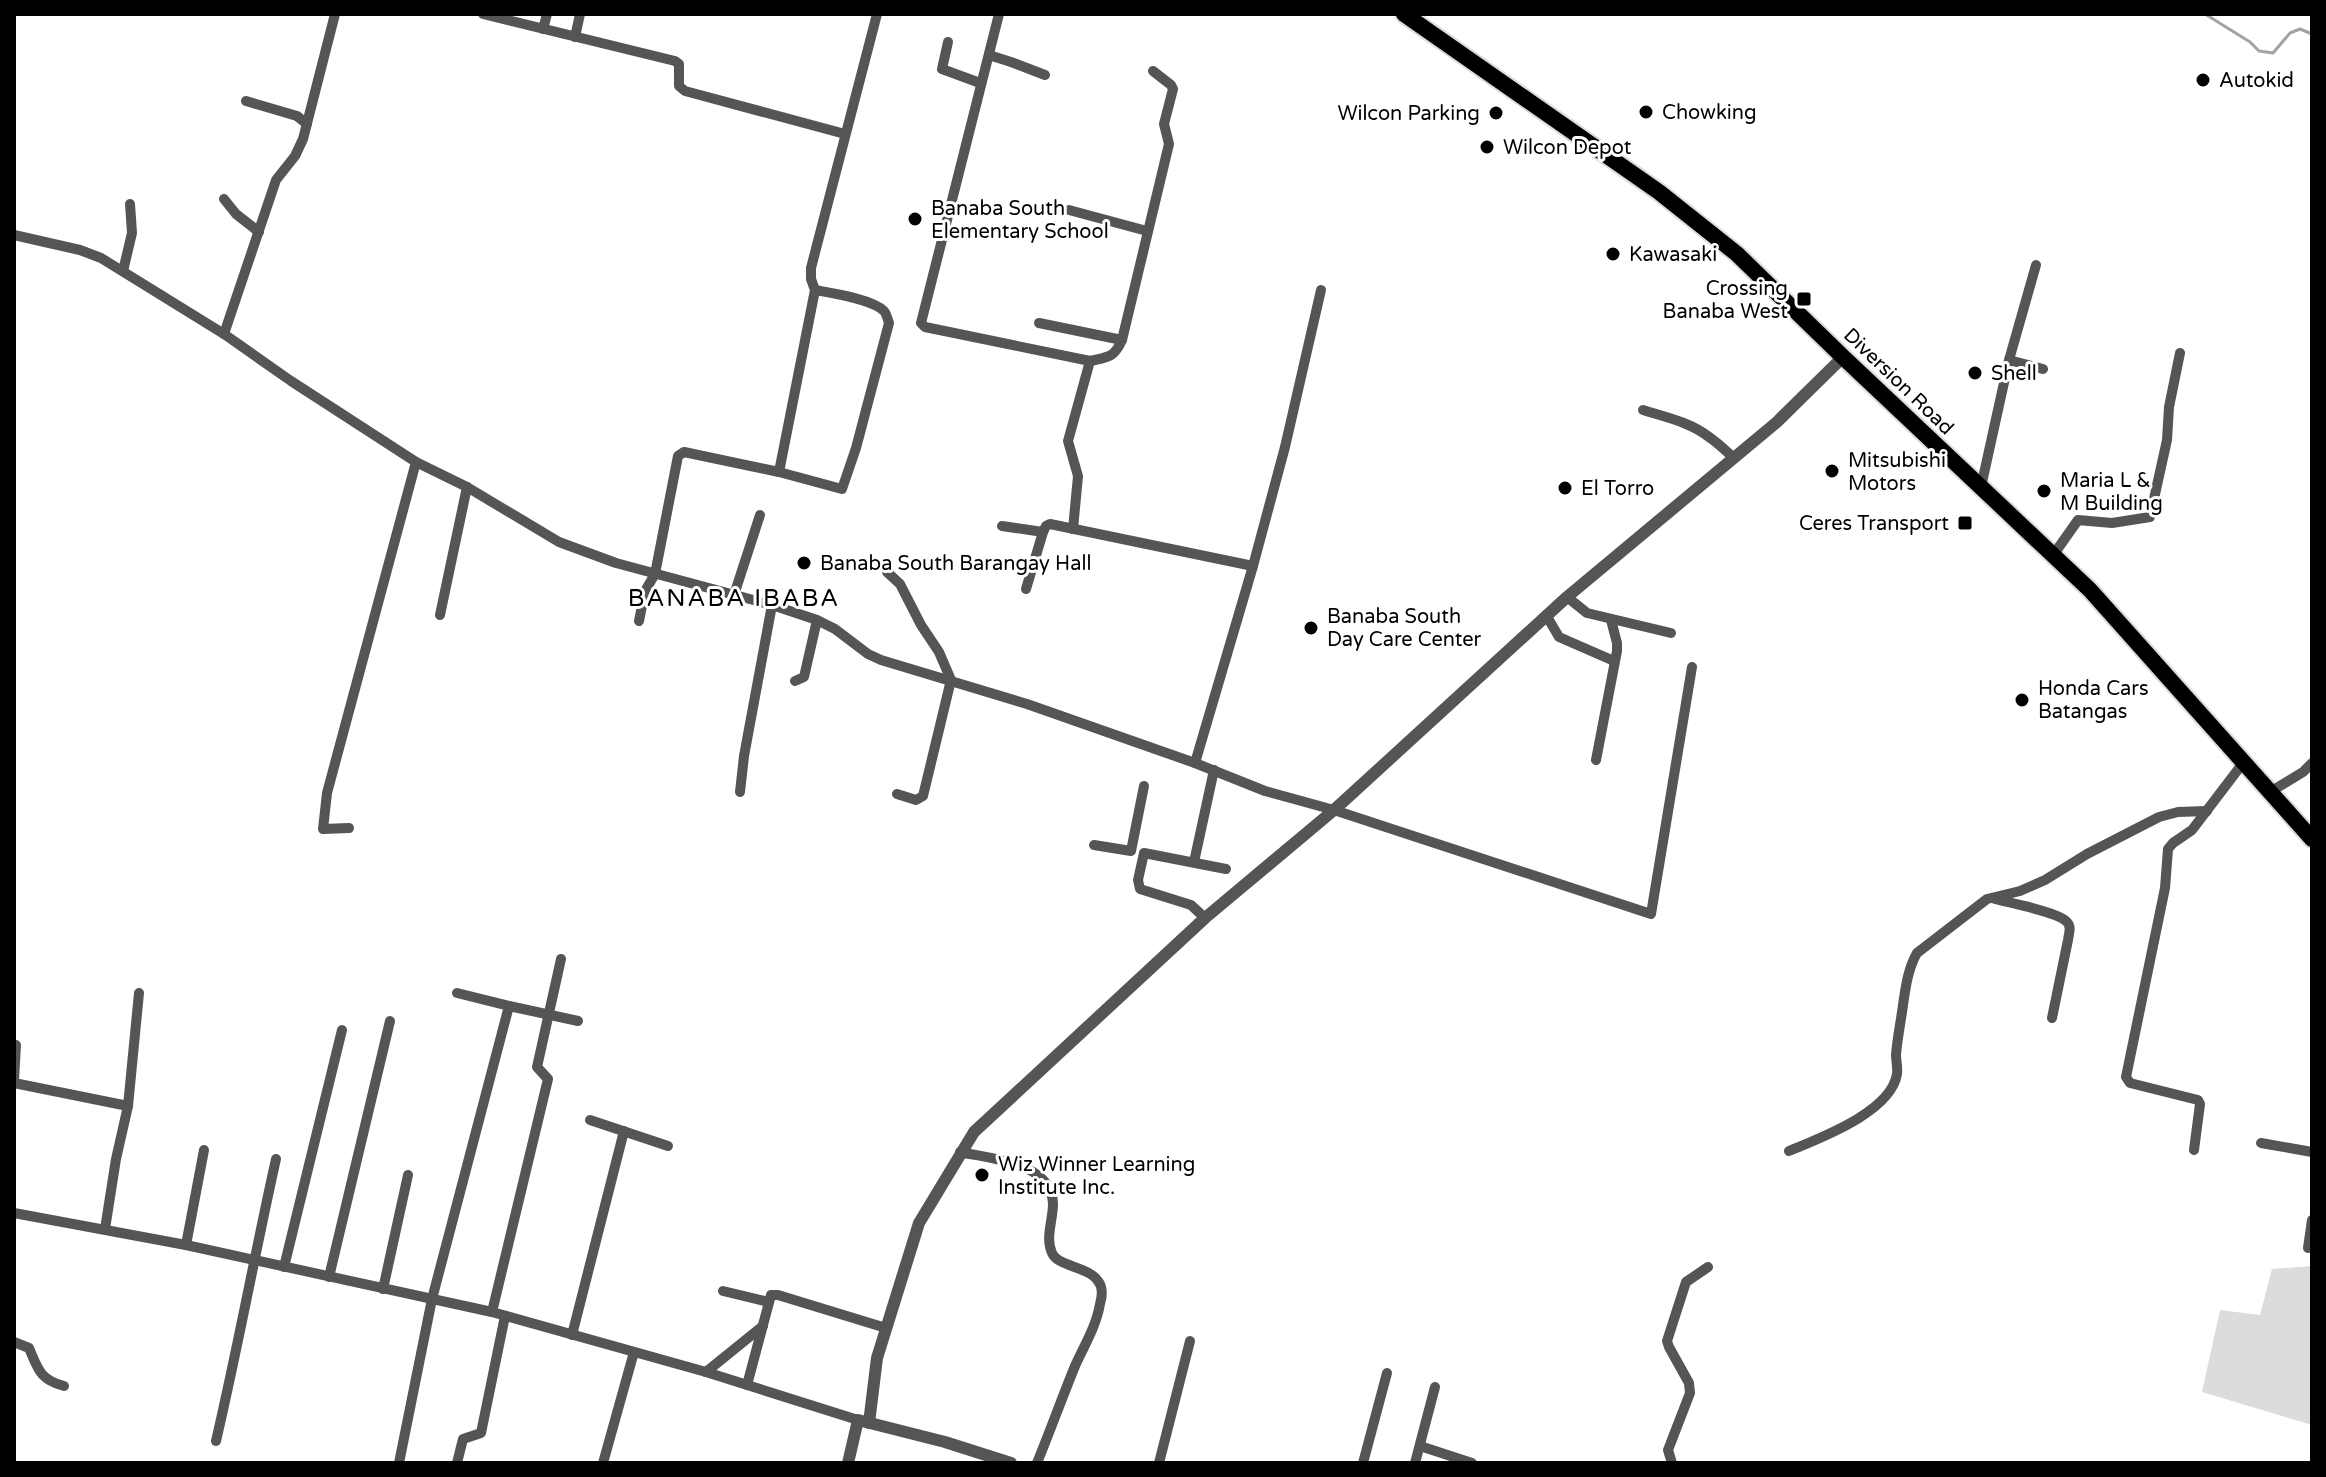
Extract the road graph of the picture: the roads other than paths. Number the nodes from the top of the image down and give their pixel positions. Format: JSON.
{"nodes":[{"id":1,"x":335,"y":14,"type":"edge"},
{"id":2,"x":483,"y":14,"type":"edge"},
{"id":3,"x":547,"y":14,"type":"edge"},
{"id":4,"x":580,"y":14,"type":"edge"},
{"id":5,"x":877,"y":14,"type":"edge"},
{"id":6,"x":999,"y":14,"type":"edge"},
{"id":7,"x":1404,"y":14,"type":"edge"},
{"id":8,"x":543,"y":29,"type":"junction"},
{"id":9,"x":575,"y":37,"type":"junction"},
{"id":10,"x":948,"y":42,"type":"dead end"},
{"id":11,"x":989,"y":55,"type":"junction"},
{"id":12,"x":1153,"y":71,"type":"dead end"},
{"id":13,"x":1045,"y":75,"type":"dead end"},
{"id":14,"x":980,"y":83,"type":"junction"},
{"id":15,"x":246,"y":101,"type":"dead end"},
{"id":16,"x":307,"y":124,"type":"junction"},
{"id":17,"x":845,"y":134,"type":"junction"},
{"id":18,"x":224,"y":199,"type":"dead end"},
{"id":19,"x":130,"y":204,"type":"dead end"},
{"id":20,"x":1069,"y":210,"type":"dead end"},
{"id":21,"x":1147,"y":231,"type":"junction"},
{"id":22,"x":259,"y":232,"type":"junction"},
{"id":23,"x":14,"y":235,"type":"edge"},
{"id":24,"x":2036,"y":265,"type":"dead end"},
{"id":25,"x":123,"y":271,"type":"junction"},
{"id":26,"x":815,"y":290,"type":"junction"},
{"id":27,"x":1321,"y":290,"type":"dead end"},
{"id":28,"x":1039,"y":323,"type":"dead end"},
{"id":29,"x":224,"y":334,"type":"junction"},
{"id":30,"x":1122,"y":340,"type":"junction"},
{"id":31,"x":2180,"y":353,"type":"dead end"},
{"id":32,"x":1843,"y":357,"type":"junction"},
{"id":33,"x":2009,"y":360,"type":"junction"},
{"id":34,"x":1090,"y":361,"type":"junction"},
{"id":35,"x":2043,"y":369,"type":"dead end"},
{"id":36,"x":1643,"y":410,"type":"dead end"},
{"id":37,"x":1734,"y":458,"type":"junction"},
{"id":38,"x":416,"y":462,"type":"junction"},
{"id":39,"x":779,"y":472,"type":"junction"},
{"id":40,"x":467,"y":487,"type":"junction"},
{"id":41,"x":1981,"y":487,"type":"junction"},
{"id":42,"x":760,"y":515,"type":"dead end"},
{"id":43,"x":1002,"y":526,"type":"dead end"},
{"id":44,"x":1073,"y":529,"type":"junction"},
{"id":45,"x":1043,"y":532,"type":"junction"},
{"id":46,"x":2054,"y":554,"type":"junction"},
{"id":47,"x":1253,"y":566,"type":"junction"},
{"id":48,"x":887,"y":572,"type":"dead end"},
{"id":49,"x":655,"y":574,"type":"junction"},
{"id":50,"x":1026,"y":589,"type":"dead end"},
{"id":51,"x":734,"y":595,"type":"junction"},
{"id":52,"x":1567,"y":597,"type":"junction"},
{"id":53,"x":772,"y":605,"type":"junction"},
{"id":54,"x":440,"y":615,"type":"dead end"},
{"id":55,"x":1546,"y":615,"type":"junction"},
{"id":56,"x":817,"y":620,"type":"junction"},
{"id":57,"x":1611,"y":620,"type":"junction"},
{"id":58,"x":639,"y":621,"type":"dead end"},
{"id":59,"x":1671,"y":633,"type":"dead end"},
{"id":60,"x":1614,"y":661,"type":"junction"},
{"id":61,"x":1692,"y":667,"type":"dead end"},
{"id":62,"x":951,"y":680,"type":"junction"},
{"id":63,"x":795,"y":681,"type":"dead end"},
{"id":64,"x":1596,"y":760,"type":"dead end"},
{"id":65,"x":1195,"y":763,"type":"junction"},
{"id":66,"x":2243,"y":763,"type":"junction"},
{"id":67,"x":2312,"y":763,"type":"edge"},
{"id":68,"x":1214,"y":770,"type":"junction"},
{"id":69,"x":1144,"y":786,"type":"dead end"},
{"id":70,"x":740,"y":792,"type":"dead end"},
{"id":71,"x":2270,"y":792,"type":"junction"},
{"id":72,"x":897,"y":794,"type":"dead end"},
{"id":73,"x":1334,"y":810,"type":"junction"},
{"id":74,"x":2207,"y":811,"type":"junction"},
{"id":75,"x":349,"y":828,"type":"dead end"},
{"id":76,"x":2312,"y":839,"type":"edge"},
{"id":77,"x":1094,"y":845,"type":"dead end"},
{"id":78,"x":1131,"y":851,"type":"junction"},
{"id":79,"x":1144,"y":853,"type":"junction"},
{"id":80,"x":1194,"y":862,"type":"junction"},
{"id":81,"x":1226,"y":869,"type":"dead end"},
{"id":82,"x":1994,"y":899,"type":"junction"},
{"id":83,"x":1205,"y":918,"type":"junction"},
{"id":84,"x":561,"y":959,"type":"dead end"},
{"id":85,"x":139,"y":993,"type":"dead end"},
{"id":86,"x":457,"y":993,"type":"dead end"},
{"id":87,"x":509,"y":1006,"type":"junction"},
{"id":88,"x":548,"y":1015,"type":"junction"},
{"id":89,"x":2052,"y":1018,"type":"dead end"},
{"id":90,"x":390,"y":1021,"type":"dead end"},
{"id":91,"x":578,"y":1021,"type":"dead end"},
{"id":92,"x":342,"y":1030,"type":"dead end"},
{"id":93,"x":16,"y":1045,"type":"dead end"},
{"id":94,"x":14,"y":1081,"type":"edge"},
{"id":95,"x":128,"y":1106,"type":"junction"},
{"id":96,"x":590,"y":1120,"type":"dead end"},
{"id":97,"x":624,"y":1131,"type":"junction"},
{"id":98,"x":2261,"y":1143,"type":"dead end"},
{"id":99,"x":668,"y":1146,"type":"dead end"},
{"id":100,"x":204,"y":1150,"type":"dead end"},
{"id":101,"x":2194,"y":1150,"type":"dead end"},
{"id":102,"x":1789,"y":1151,"type":"dead end"},
{"id":103,"x":960,"y":1152,"type":"junction"},
{"id":104,"x":2312,"y":1152,"type":"edge"},
{"id":105,"x":276,"y":1159,"type":"dead end"},
{"id":106,"x":408,"y":1175,"type":"dead end"},
{"id":107,"x":14,"y":1213,"type":"edge"},
{"id":108,"x":2312,"y":1220,"type":"edge"},
{"id":109,"x":105,"y":1229,"type":"junction"},
{"id":110,"x":186,"y":1245,"type":"junction"},
{"id":111,"x":2308,"y":1248,"type":"dead end"},
{"id":112,"x":253,"y":1260,"type":"junction"},
{"id":113,"x":284,"y":1267,"type":"junction"},
{"id":114,"x":1708,"y":1267,"type":"dead end"},
{"id":115,"x":329,"y":1277,"type":"junction"},
{"id":116,"x":383,"y":1289,"type":"junction"},
{"id":117,"x":723,"y":1291,"type":"dead end"},
{"id":118,"x":432,"y":1299,"type":"junction"},
{"id":119,"x":769,"y":1302,"type":"junction"},
{"id":120,"x":492,"y":1312,"type":"junction"},
{"id":121,"x":505,"y":1316,"type":"junction"},
{"id":122,"x":763,"y":1326,"type":"junction"},
{"id":123,"x":886,"y":1328,"type":"junction"},
{"id":124,"x":572,"y":1335,"type":"junction"},
{"id":125,"x":1190,"y":1341,"type":"dead end"},
{"id":126,"x":14,"y":1342,"type":"edge"},
{"id":127,"x":634,"y":1352,"type":"junction"},
{"id":128,"x":706,"y":1372,"type":"junction"},
{"id":129,"x":1387,"y":1373,"type":"dead end"},
{"id":130,"x":747,"y":1385,"type":"junction"},
{"id":131,"x":64,"y":1386,"type":"dead end"},
{"id":132,"x":1435,"y":1387,"type":"dead end"},
{"id":133,"x":863,"y":1421,"type":"junction"},
{"id":134,"x":216,"y":1441,"type":"dead end"},
{"id":135,"x":1420,"y":1446,"type":"junction"},
{"id":136,"x":399,"y":1463,"type":"edge"},
{"id":137,"x":457,"y":1463,"type":"edge"},
{"id":138,"x":603,"y":1463,"type":"edge"},
{"id":139,"x":848,"y":1463,"type":"edge"},
{"id":140,"x":1011,"y":1463,"type":"edge"},
{"id":141,"x":1037,"y":1463,"type":"edge"},
{"id":142,"x":1159,"y":1463,"type":"edge"},
{"id":143,"x":1363,"y":1463,"type":"edge"},
{"id":144,"x":1415,"y":1463,"type":"edge"},
{"id":145,"x":1472,"y":1463,"type":"edge"},
{"id":146,"x":1672,"y":1463,"type":"edge"}],
"edges":[{"from":1,"to":16,"type":"street"},
{"from":2,"to":8,"type":"street"},
{"from":3,"to":8,"type":"street"},
{"from":4,"to":9,"type":"street"},
{"from":5,"to":17,"type":"street"},
{"from":6,"to":11,"type":"street"},
{"from":7,"to":32,"type":"highway","name":"Diversion Road"},
{"from":8,"to":9,"type":"street"},
{"from":9,"to":17,"type":"street"},
{"from":10,"to":14,"type":"street"},
{"from":11,"to":13,"type":"street"},
{"from":11,"to":14,"type":"street"},
{"from":12,"to":21,"type":"street"},
{"from":14,"to":34,"type":"street"},
{"from":15,"to":16,"type":"street"},
{"from":16,"to":22,"type":"street"},
{"from":17,"to":26,"type":"street"},
{"from":18,"to":22,"type":"street"},
{"from":19,"to":25,"type":"street"},
{"from":20,"to":21,"type":"street"},
{"from":21,"to":30,"type":"street"},
{"from":22,"to":29,"type":"street"},
{"from":23,"to":25,"type":"street"},
{"from":24,"to":33,"type":"street"},
{"from":25,"to":29,"type":"street"},
{"from":26,"to":39,"type":"street"},
{"from":26,"to":39,"type":"street"},
{"from":27,"to":47,"type":"street"},
{"from":28,"to":30,"type":"street"},
{"from":29,"to":38,"type":"street"},
{"from":30,"to":34,"type":"street"},
{"from":31,"to":46,"type":"street"},
{"from":32,"to":37,"type":"street"},
{"from":32,"to":41,"type":"highway","name":"Diversion Road"},
{"from":33,"to":35,"type":"street"},
{"from":33,"to":41,"type":"street"},
{"from":34,"to":44,"type":"street"},
{"from":36,"to":37,"type":"street"},
{"from":37,"to":52,"type":"street"},
{"from":38,"to":40,"type":"street"},
{"from":38,"to":75,"type":"street"},
{"from":39,"to":49,"type":"street"},
{"from":40,"to":49,"type":"street"},
{"from":40,"to":54,"type":"street"},
{"from":41,"to":46,"type":"highway","name":"Diversion Road"},
{"from":42,"to":51,"type":"street"},
{"from":43,"to":45,"type":"street"},
{"from":44,"to":45,"type":"street"},
{"from":44,"to":47,"type":"street"},
{"from":45,"to":50,"type":"street"},
{"from":46,"to":66,"type":"highway","name":"Diversion Road"},
{"from":47,"to":65,"type":"street"},
{"from":48,"to":62,"type":"street"},
{"from":49,"to":51,"type":"street"},
{"from":49,"to":58,"type":"street"},
{"from":51,"to":53,"type":"street"},
{"from":52,"to":55,"type":"street"},
{"from":52,"to":57,"type":"street"},
{"from":53,"to":56,"type":"street"},
{"from":53,"to":70,"type":"street"},
{"from":55,"to":60,"type":"street"},
{"from":55,"to":73,"type":"street"},
{"from":56,"to":62,"type":"street"},
{"from":56,"to":63,"type":"street"},
{"from":57,"to":59,"type":"street"},
{"from":57,"to":60,"type":"street"},
{"from":60,"to":64,"type":"street"},
{"from":61,"to":73,"type":"street"},
{"from":62,"to":65,"type":"street"},
{"from":62,"to":72,"type":"street"},
{"from":65,"to":68,"type":"street"},
{"from":66,"to":71,"type":"highway","name":"Diversion Road"},
{"from":66,"to":74,"type":"street"},
{"from":67,"to":71,"type":"street"},
{"from":68,"to":73,"type":"street"},
{"from":68,"to":80,"type":"street"},
{"from":69,"to":78,"type":"street"},
{"from":71,"to":76,"type":"highway","name":"Diversion Road"},
{"from":73,"to":83,"type":"street"},
{"from":74,"to":82,"type":"street"},
{"from":74,"to":101,"type":"street"},
{"from":77,"to":78,"type":"street"},
{"from":78,"to":79,"type":"street"},
{"from":79,"to":80,"type":"street"},
{"from":79,"to":83,"type":"street"},
{"from":80,"to":81,"type":"street"},
{"from":82,"to":89,"type":"street"},
{"from":82,"to":102,"type":"street"},
{"from":83,"to":103,"type":"street"},
{"from":84,"to":88,"type":"street"},
{"from":85,"to":95,"type":"street"},
{"from":86,"to":87,"type":"street"},
{"from":87,"to":88,"type":"street"},
{"from":87,"to":118,"type":"street"},
{"from":88,"to":91,"type":"street"},
{"from":88,"to":120,"type":"street"},
{"from":90,"to":115,"type":"street"},
{"from":92,"to":113,"type":"street"},
{"from":93,"to":94,"type":"street"},
{"from":94,"to":95,"type":"street"},
{"from":95,"to":109,"type":"street"},
{"from":96,"to":97,"type":"street"},
{"from":97,"to":99,"type":"street"},
{"from":97,"to":124,"type":"street"},
{"from":98,"to":104,"type":"street"},
{"from":100,"to":110,"type":"street"},
{"from":103,"to":123,"type":"street"},
{"from":103,"to":141,"type":"street"},
{"from":105,"to":112,"type":"street"},
{"from":106,"to":116,"type":"street"},
{"from":107,"to":109,"type":"street"},
{"from":108,"to":111,"type":"street"},
{"from":109,"to":110,"type":"street"},
{"from":110,"to":112,"type":"street"},
{"from":112,"to":113,"type":"street"},
{"from":112,"to":134,"type":"street"},
{"from":113,"to":115,"type":"street"},
{"from":114,"to":146,"type":"street"},
{"from":115,"to":116,"type":"street"},
{"from":116,"to":118,"type":"street"},
{"from":117,"to":119,"type":"street"},
{"from":118,"to":120,"type":"street"},
{"from":118,"to":136,"type":"street"},
{"from":119,"to":122,"type":"street"},
{"from":119,"to":123,"type":"street"},
{"from":120,"to":121,"type":"street"},
{"from":121,"to":124,"type":"street"},
{"from":121,"to":137,"type":"street"},
{"from":122,"to":128,"type":"street"},
{"from":122,"to":130,"type":"street"},
{"from":123,"to":133,"type":"street"},
{"from":124,"to":127,"type":"street"},
{"from":125,"to":142,"type":"street"},
{"from":126,"to":131,"type":"street"},
{"from":127,"to":128,"type":"street"},
{"from":127,"to":138,"type":"street"},
{"from":128,"to":130,"type":"street"},
{"from":129,"to":143,"type":"street"},
{"from":130,"to":133,"type":"street"},
{"from":132,"to":135,"type":"street"},
{"from":133,"to":139,"type":"street"},
{"from":133,"to":140,"type":"street"},
{"from":135,"to":144,"type":"street"},
{"from":135,"to":145,"type":"street"}]}
